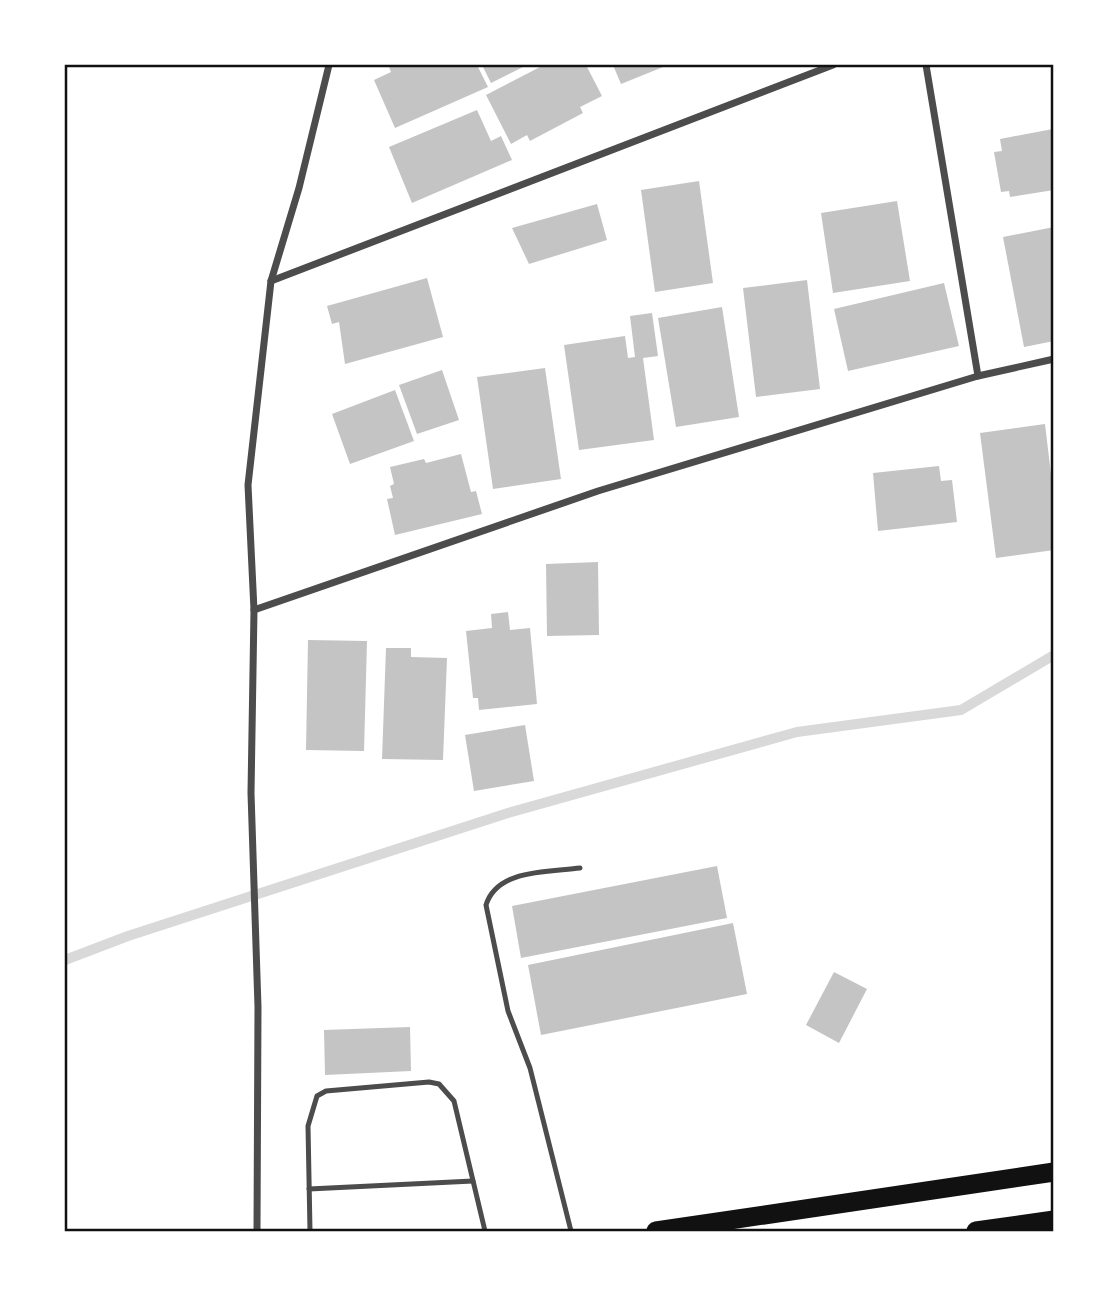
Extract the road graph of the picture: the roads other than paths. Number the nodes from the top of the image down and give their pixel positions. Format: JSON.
{"nodes":[{"id":1,"x":329,"y":65,"type":"edge"},
{"id":2,"x":833,"y":65,"type":"edge"},
{"id":3,"x":926,"y":65,"type":"edge"},
{"id":4,"x":271,"y":281,"type":"junction"},
{"id":5,"x":1054,"y":359,"type":"edge"},
{"id":6,"x":978,"y":376,"type":"junction"},
{"id":7,"x":254,"y":610,"type":"junction"},
{"id":8,"x":580,"y":868,"type":"dead end"},
{"id":9,"x":1054,"y":1172,"type":"edge"},
{"id":10,"x":473,"y":1181,"type":"junction"},
{"id":11,"x":309,"y":1189,"type":"junction"},
{"id":12,"x":1054,"y":1220,"type":"edge"},
{"id":13,"x":257,"y":1231,"type":"edge"},
{"id":14,"x":310,"y":1231,"type":"edge"},
{"id":15,"x":485,"y":1231,"type":"edge"},
{"id":16,"x":571,"y":1231,"type":"edge"},
{"id":17,"x":656,"y":1231,"type":"edge"},
{"id":18,"x":976,"y":1231,"type":"edge"}],
"edges":[{"from":1,"to":4,"type":"street"},
{"from":2,"to":4,"type":"street"},
{"from":3,"to":6,"type":"street"},
{"from":4,"to":7,"type":"street"},
{"from":5,"to":6,"type":"street"},
{"from":6,"to":7,"type":"street"},
{"from":7,"to":13,"type":"street"},
{"from":8,"to":16,"type":"lane"},
{"from":9,"to":17,"type":"highway"},
{"from":10,"to":11,"type":"lane"},
{"from":10,"to":11,"type":"lane"},
{"from":10,"to":15,"type":"lane"},
{"from":11,"to":14,"type":"lane"},
{"from":12,"to":18,"type":"highway"}]}
